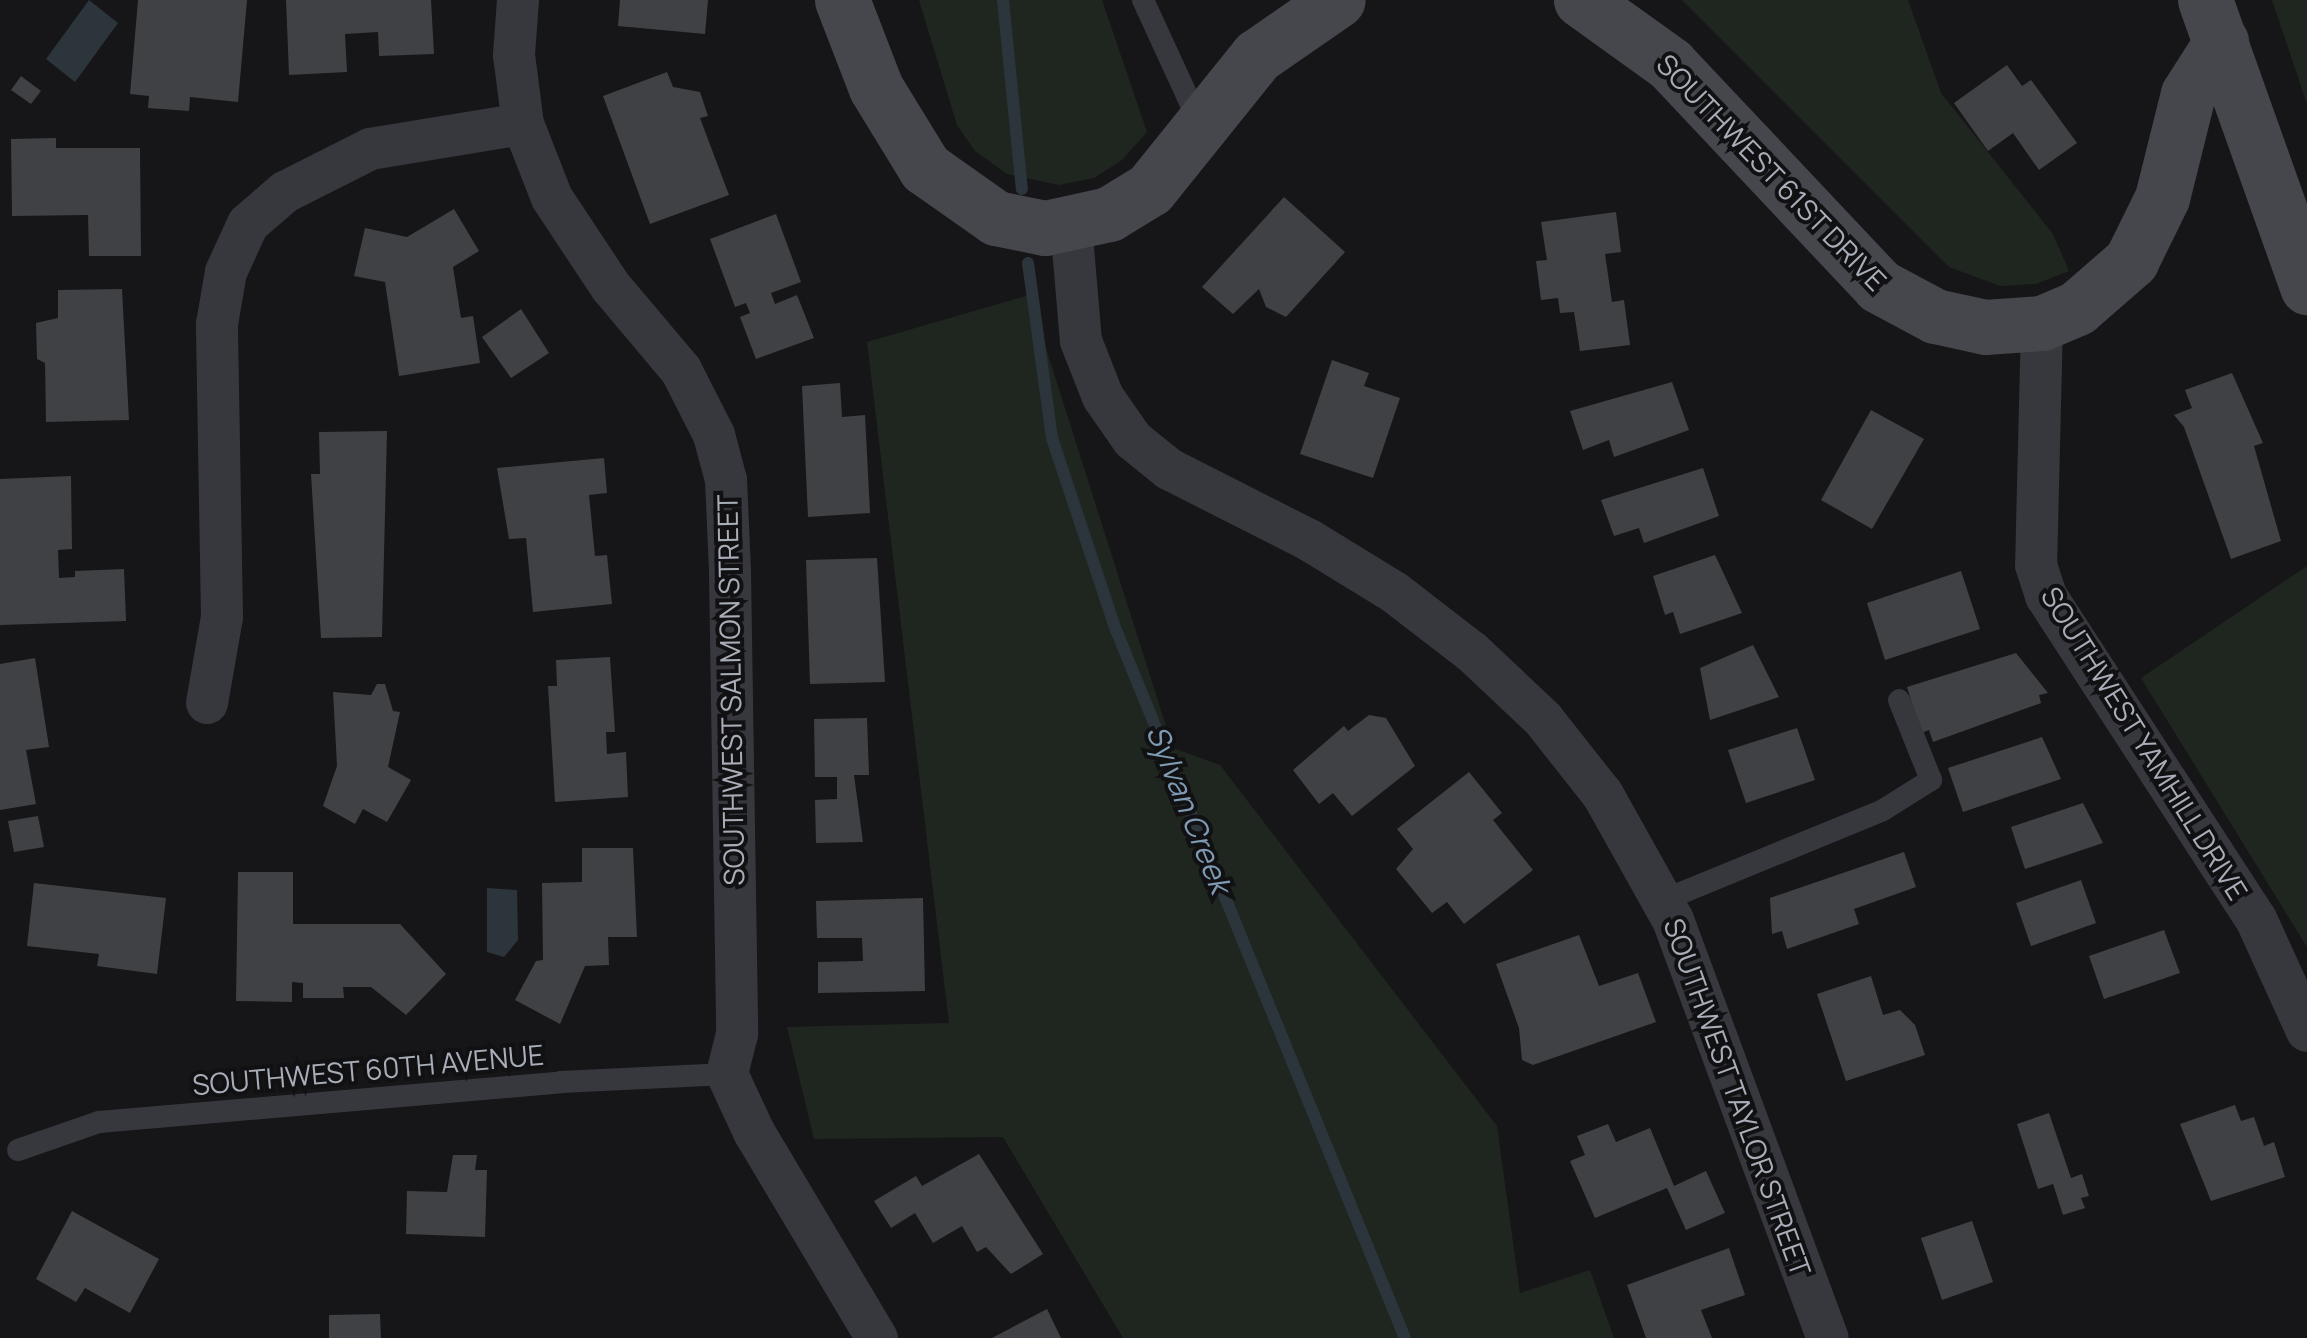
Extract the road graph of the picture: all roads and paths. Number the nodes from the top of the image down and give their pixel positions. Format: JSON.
{"nodes":[{"id":1,"x":518,"y":0,"type":"edge"},
{"id":2,"x":842,"y":0,"type":"edge"},
{"id":3,"x":1143,"y":0,"type":"edge"},
{"id":4,"x":1338,"y":0,"type":"edge"},
{"id":5,"x":1581,"y":0,"type":"edge"},
{"id":6,"x":2213,"y":21,"type":"edge"},
{"id":7,"x":523,"y":124,"type":"junction"},
{"id":8,"x":1202,"y":128,"type":"junction"},
{"id":9,"x":1071,"y":225,"type":"junction"},
{"id":10,"x":2307,"y":287,"type":"edge"},
{"id":11,"x":2042,"y":323,"type":"junction"},
{"id":12,"x":1899,"y":700,"type":"dead end"},
{"id":13,"x":207,"y":702,"type":"dead end"},
{"id":14,"x":1664,"y":900,"type":"junction"},
{"id":15,"x":2307,"y":1031,"type":"edge"},
{"id":16,"x":727,"y":1074,"type":"junction"},
{"id":17,"x":18,"y":1150,"type":"dead end"},
{"id":18,"x":877,"y":1338,"type":"edge"},
{"id":19,"x":1828,"y":1338,"type":"edge"}],
"edges":[{"from":1,"to":7,"type":"street","name":"SOUTHWEST SALMON STREET"},
{"from":2,"to":9,"type":"street"},
{"from":3,"to":8,"type":"lane"},
{"from":4,"to":8,"type":"street"},
{"from":5,"to":11,"type":"street","name":"SOUTHWEST 61ST DRIVE"},
{"from":6,"to":10,"type":"street"},
{"from":6,"to":11,"type":"street","name":"SOUTHWEST 61ST DRIVE"},
{"from":7,"to":13,"type":"street"},
{"from":7,"to":16,"type":"street","name":"SOUTHWEST SALMON STREET"},
{"from":8,"to":9,"type":"street"},
{"from":9,"to":14,"type":"street","name":"SOUTHWEST TAYLOR STREET"},
{"from":11,"to":15,"type":"street","name":"SOUTHWEST YAMHILL DRIVE"},
{"from":12,"to":14,"type":"lane"},
{"from":14,"to":19,"type":"street","name":"SOUTHWEST TAYLOR STREET"},
{"from":16,"to":17,"type":"lane","name":"SOUTHWEST 60TH AVENUE"},
{"from":16,"to":18,"type":"street"}]}
